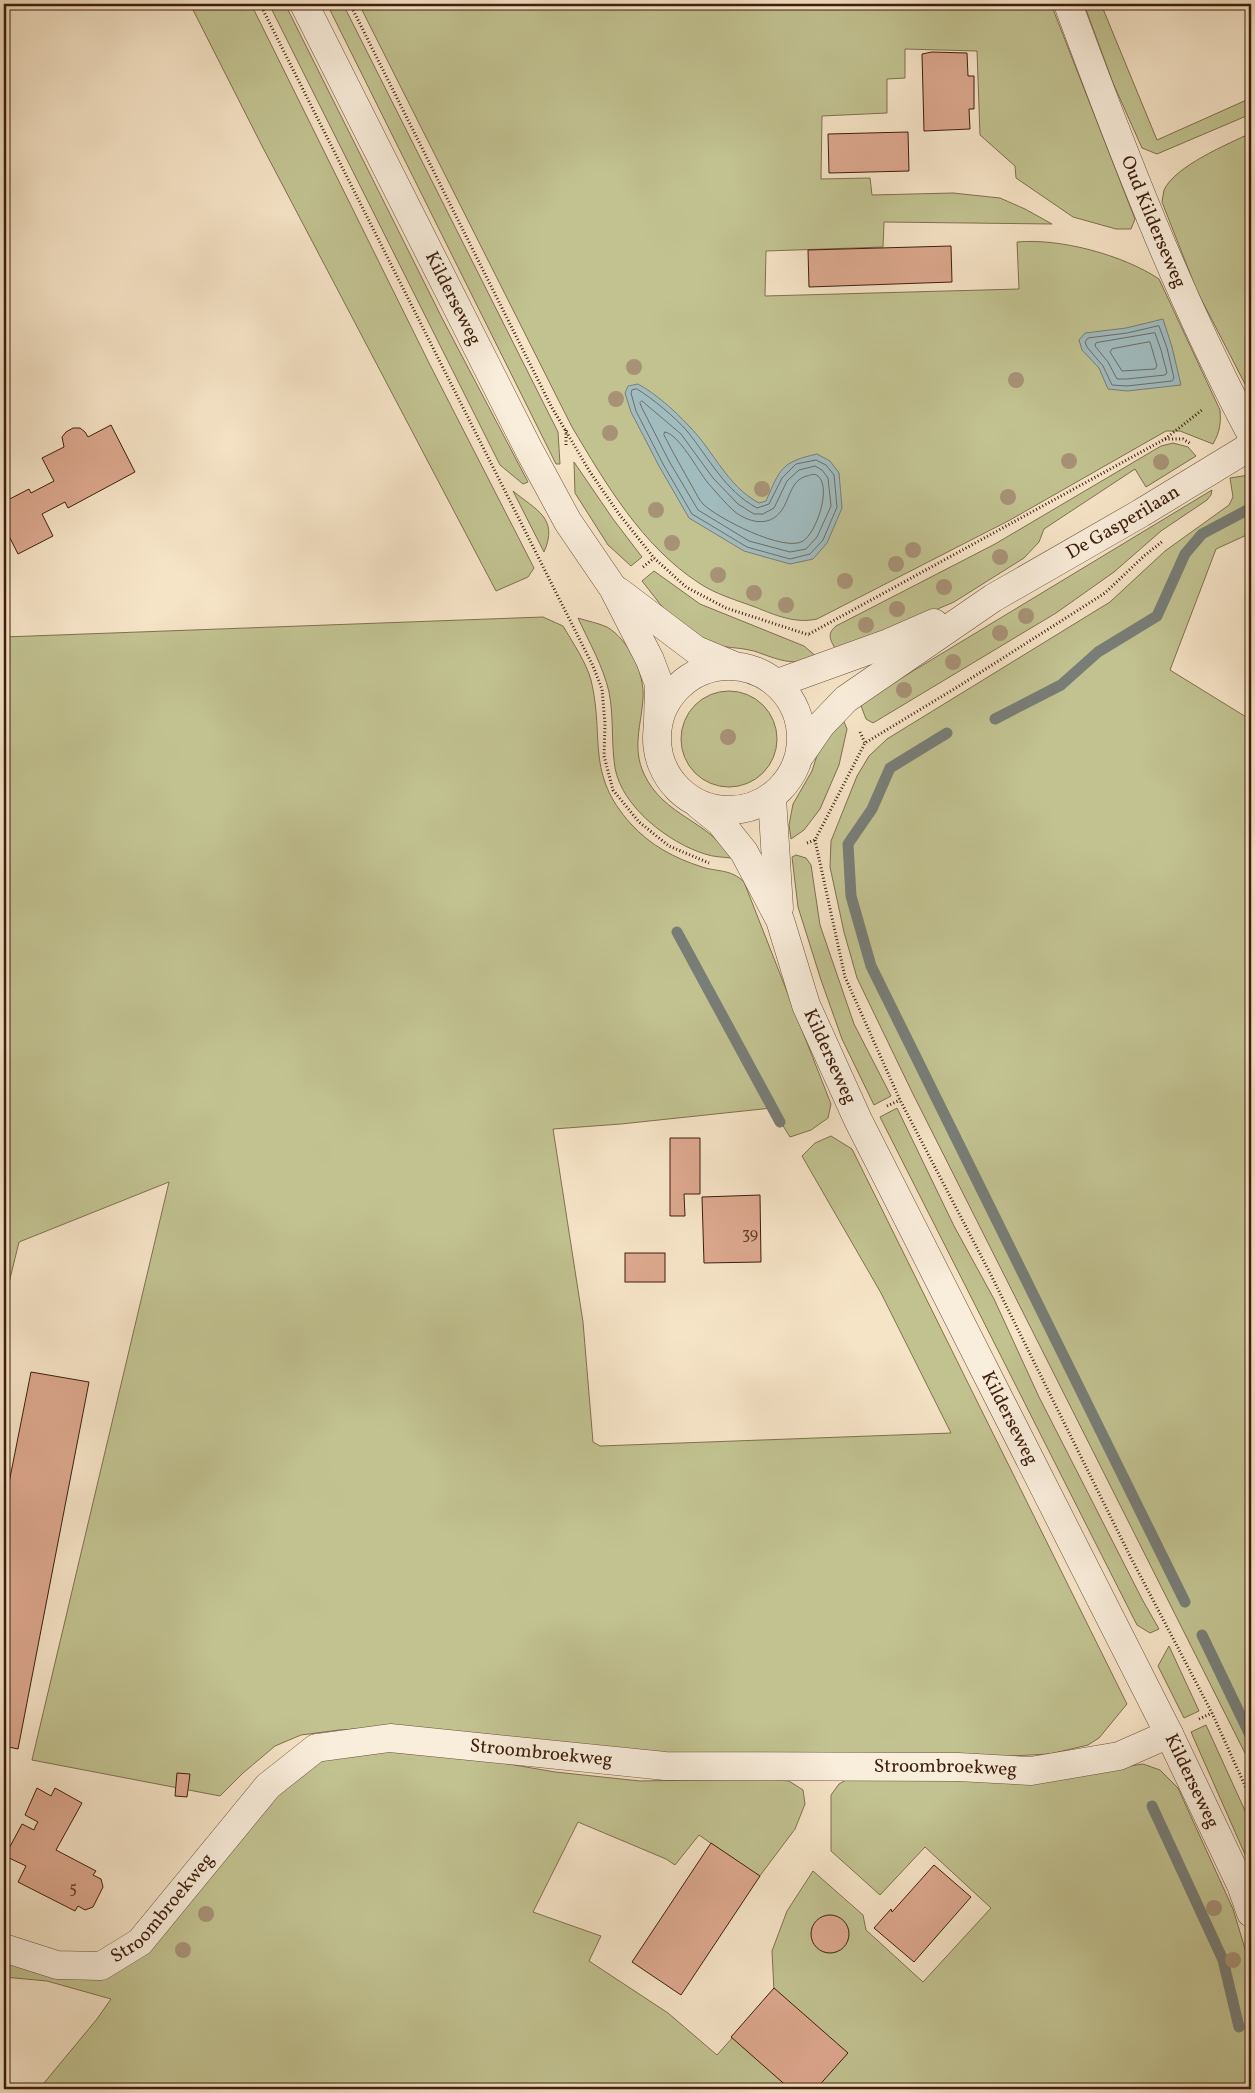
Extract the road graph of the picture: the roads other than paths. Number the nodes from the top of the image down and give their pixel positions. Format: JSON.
{"nodes":[{"id":1,"x":304,"y":4,"type":"edge"},
{"id":2,"x":1068,"y":4,"type":"edge"},
{"id":3,"x":1251,"y":434,"type":"edge"},
{"id":4,"x":1251,"y":446,"type":"edge"},
{"id":5,"x":613,"y":588,"type":"junction"},
{"id":6,"x":993,"y":598,"type":"junction"},
{"id":7,"x":732,"y":665,"type":"junction"},
{"id":8,"x":778,"y":683,"type":"junction"},
{"id":9,"x":658,"y":722,"type":"junction"},
{"id":10,"x":800,"y":754,"type":"junction"},
{"id":11,"x":772,"y":798,"type":"junction"},
{"id":12,"x":698,"y":805,"type":"junction"},
{"id":13,"x":764,"y":861,"type":"junction"},
{"id":14,"x":1168,"y":1734,"type":"junction"},
{"id":15,"x":1251,"y":1913,"type":"edge"},
{"id":16,"x":4,"y":1948,"type":"edge"}],
"edges":[{"from":1,"to":5,"type":"street","name":"Kilderseweg"},
{"from":2,"to":3,"type":"street","name":"Oud Kilderseweg"},
{"from":4,"to":6,"type":"street","name":"De Gasperilaan"},
{"from":5,"to":7,"type":"street","name":"Kilderseweg"},
{"from":5,"to":9,"type":"street","name":"Kilderseweg"},
{"from":6,"to":8,"type":"street","name":"De Gasperilaan"},
{"from":6,"to":10,"type":"street","name":"De Gasperilaan"},
{"from":7,"to":8,"type":"street"},
{"from":7,"to":9,"type":"street"},
{"from":8,"to":10,"type":"street"},
{"from":9,"to":12,"type":"street"},
{"from":10,"to":11,"type":"street"},
{"from":11,"to":12,"type":"street"},
{"from":11,"to":13,"type":"street","name":"Kilderseweg"},
{"from":12,"to":13,"type":"street"},
{"from":13,"to":14,"type":"street","name":"Kilderseweg"},
{"from":14,"to":15,"type":"street","name":"Kilderseweg"},
{"from":14,"to":16,"type":"street","name":"Stroombroekweg"}]}
